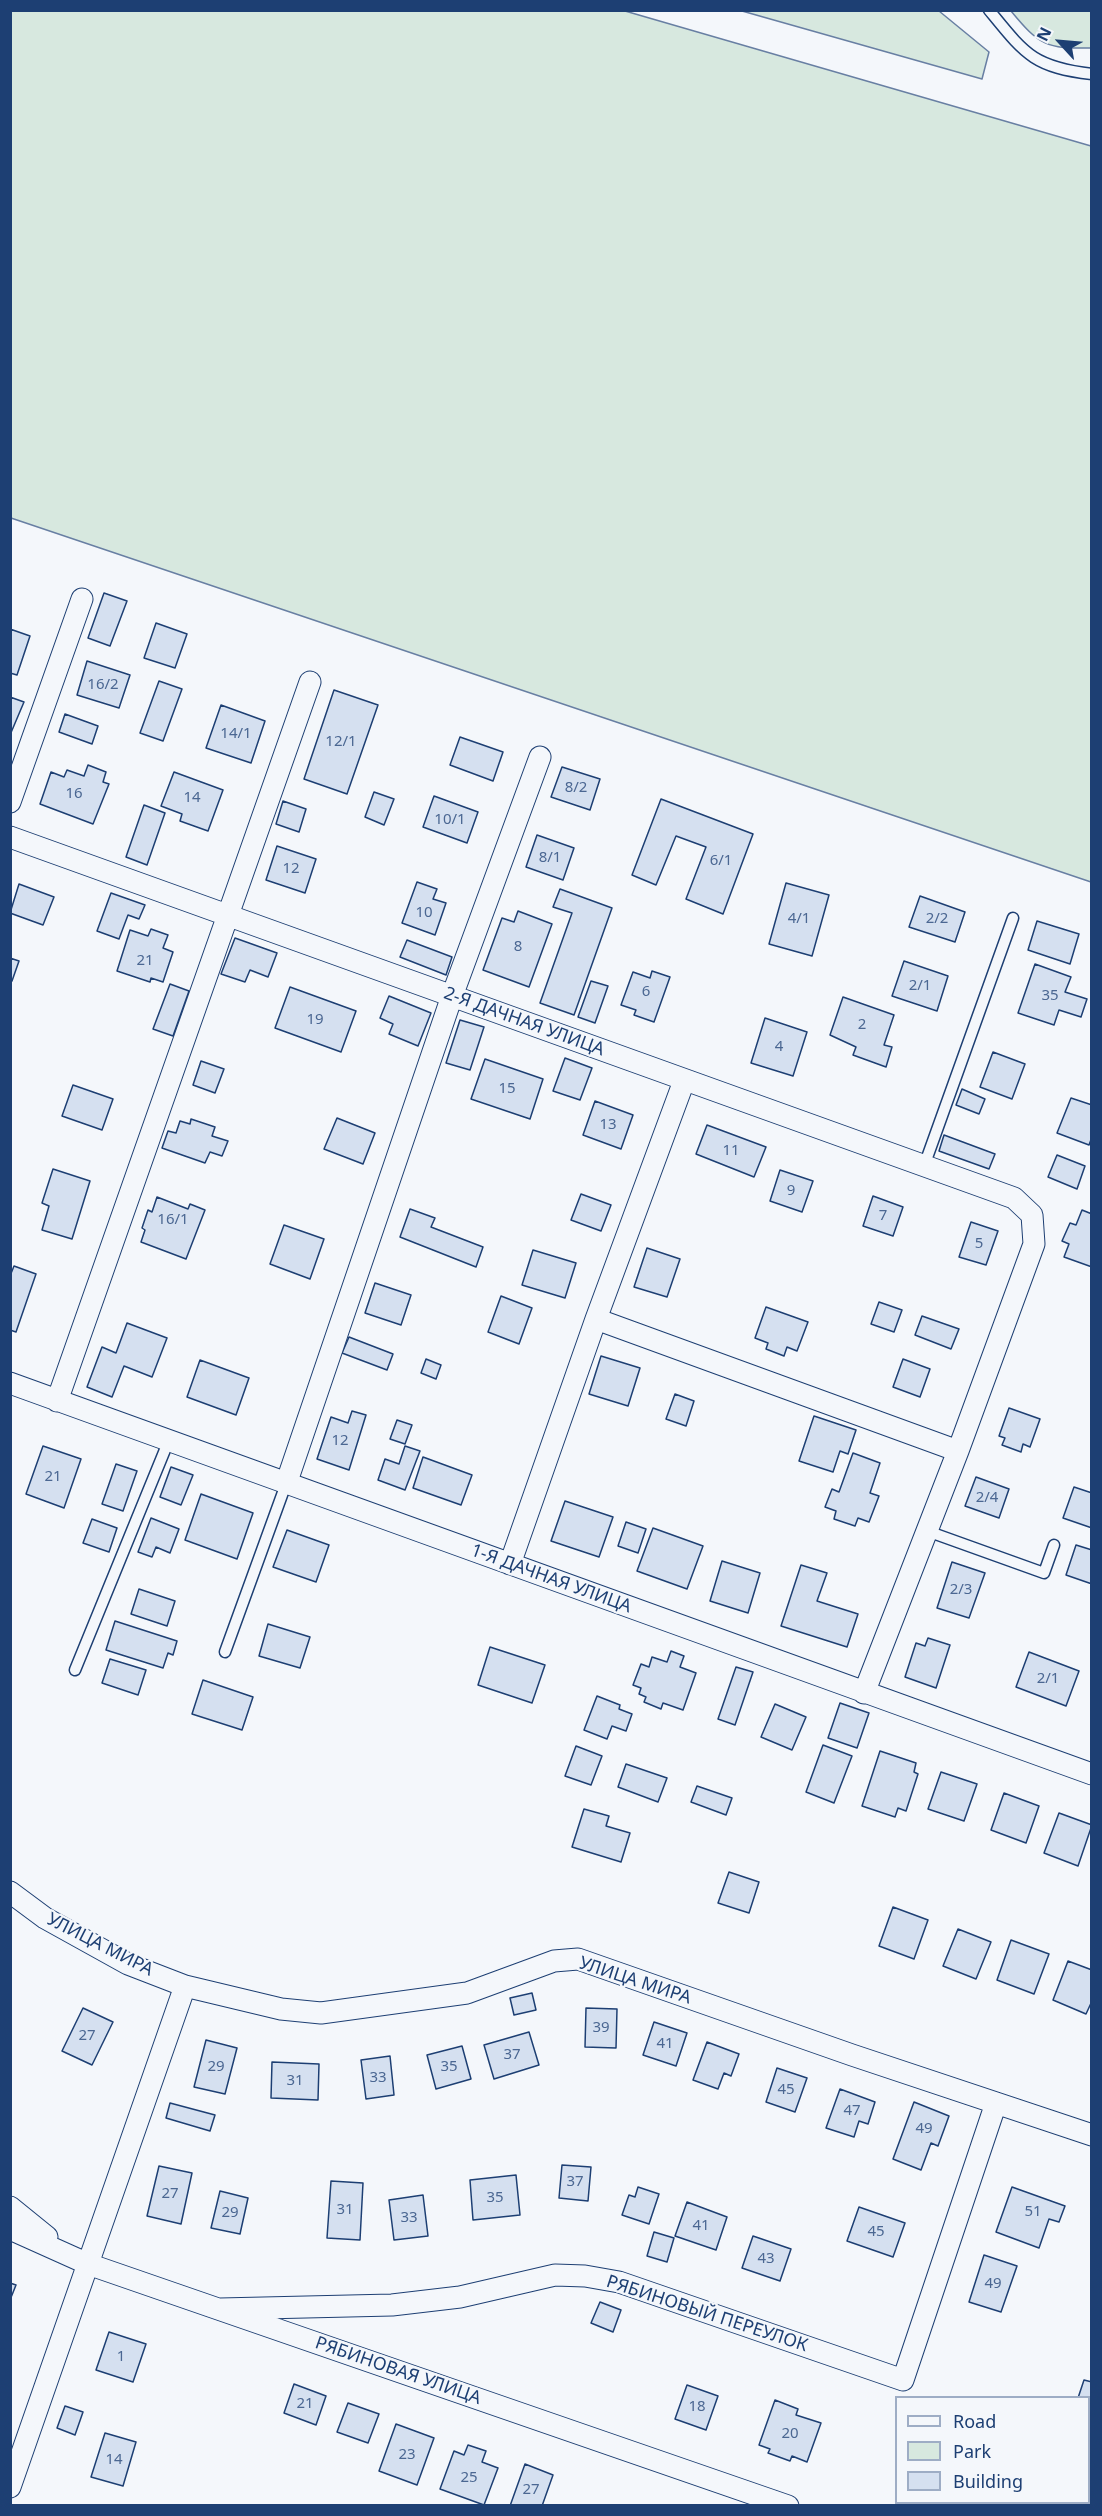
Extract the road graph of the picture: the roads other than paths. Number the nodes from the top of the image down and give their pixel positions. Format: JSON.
{"nodes":[{"id":1,"x":989,"y":10,"type":"edge"},
{"id":2,"x":1092,"y":74,"type":"edge"},
{"id":3,"x":82,"y":599,"type":"dead end"},
{"id":4,"x":310,"y":682,"type":"dead end"},
{"id":5,"x":540,"y":758,"type":"dead end"},
{"id":6,"x":10,"y":802,"type":"edge"},
{"id":7,"x":10,"y":837,"type":"edge"},
{"id":8,"x":228,"y":915,"type":"junction"},
{"id":9,"x":1013,"y":918,"type":"dead end"},
{"id":10,"x":452,"y":996,"type":"junction"},
{"id":11,"x":684,"y":1081,"type":"junction"},
{"id":12,"x":924,"y":1166,"type":"junction"},
{"id":13,"x":596,"y":1319,"type":"junction"},
{"id":14,"x":10,"y":1383,"type":"edge"},
{"id":15,"x":57,"y":1401,"type":"junction"},
{"id":16,"x":169,"y":1440,"type":"junction"},
{"id":17,"x":958,"y":1451,"type":"junction"},
{"id":18,"x":286,"y":1484,"type":"junction"},
{"id":19,"x":927,"y":1531,"type":"junction"},
{"id":20,"x":1054,"y":1545,"type":"dead end"},
{"id":21,"x":510,"y":1564,"type":"junction"},
{"id":22,"x":225,"y":1652,"type":"dead end"},
{"id":23,"x":75,"y":1670,"type":"dead end"},
{"id":24,"x":864,"y":1693,"type":"junction"},
{"id":25,"x":1092,"y":1774,"type":"edge"},
{"id":26,"x":10,"y":1892,"type":"edge"},
{"id":27,"x":185,"y":1986,"type":"junction"},
{"id":28,"x":996,"y":2103,"type":"junction"},
{"id":29,"x":1092,"y":2135,"type":"edge"},
{"id":30,"x":10,"y":2207,"type":"edge"},
{"id":31,"x":10,"y":2229,"type":"edge"},
{"id":32,"x":80,"y":2260,"type":"junction"},
{"id":33,"x":220,"y":2309,"type":"junction"},
{"id":34,"x":10,"y":2487,"type":"edge"},
{"id":35,"x":788,"y":2505,"type":"edge"}],
"edges":[{"from":1,"to":2,"type":"lane"},
{"from":3,"to":6,"type":"street"},
{"from":4,"to":8,"type":"street"},
{"from":5,"to":10,"type":"street"},
{"from":7,"to":8,"type":"street","name":"2-Я ДАЧНАЯ УЛИЦА"},
{"from":8,"to":10,"type":"street","name":"2-Я ДАЧНАЯ УЛИЦА"},
{"from":8,"to":15,"type":"street"},
{"from":9,"to":12,"type":"lane"},
{"from":10,"to":11,"type":"street","name":"2-Я ДАЧНАЯ УЛИЦА"},
{"from":10,"to":18,"type":"street"},
{"from":11,"to":12,"type":"street","name":"2-Я ДАЧНАЯ УЛИЦА"},
{"from":11,"to":13,"type":"street"},
{"from":12,"to":17,"type":"street","name":"2-Я ДАЧНАЯ УЛИЦА"},
{"from":13,"to":17,"type":"street"},
{"from":13,"to":21,"type":"street"},
{"from":14,"to":15,"type":"street","name":"1-Я ДАЧНАЯ УЛИЦА"},
{"from":15,"to":16,"type":"street","name":"1-Я ДАЧНАЯ УЛИЦА"},
{"from":16,"to":18,"type":"street","name":"1-Я ДАЧНАЯ УЛИЦА"},
{"from":16,"to":23,"type":"lane"},
{"from":17,"to":19,"type":"street"},
{"from":18,"to":21,"type":"street","name":"1-Я ДАЧНАЯ УЛИЦА"},
{"from":18,"to":22,"type":"lane"},
{"from":19,"to":20,"type":"lane"},
{"from":19,"to":24,"type":"street"},
{"from":21,"to":24,"type":"street","name":"1-Я ДАЧНАЯ УЛИЦА"},
{"from":24,"to":25,"type":"street","name":"1-Я ДАЧНАЯ УЛИЦА"},
{"from":26,"to":27,"type":"street","name":"УЛИЦА МИРА"},
{"from":27,"to":28,"type":"street","name":"УЛИЦА МИРА"},
{"from":27,"to":32,"type":"street"},
{"from":28,"to":29,"type":"street","name":"УЛИЦА МИРА"},
{"from":28,"to":33,"type":"street","name":"РЯБИНОВЫЙ ПЕРЕУЛОК"},
{"from":30,"to":32,"type":"street"},
{"from":31,"to":32,"type":"street","name":"РЯБИНОВАЯ УЛИЦА"},
{"from":32,"to":33,"type":"street","name":"РЯБИНОВАЯ УЛИЦА"},
{"from":32,"to":34,"type":"street"},
{"from":33,"to":35,"type":"street","name":"РЯБИНОВАЯ УЛИЦА"}]}
